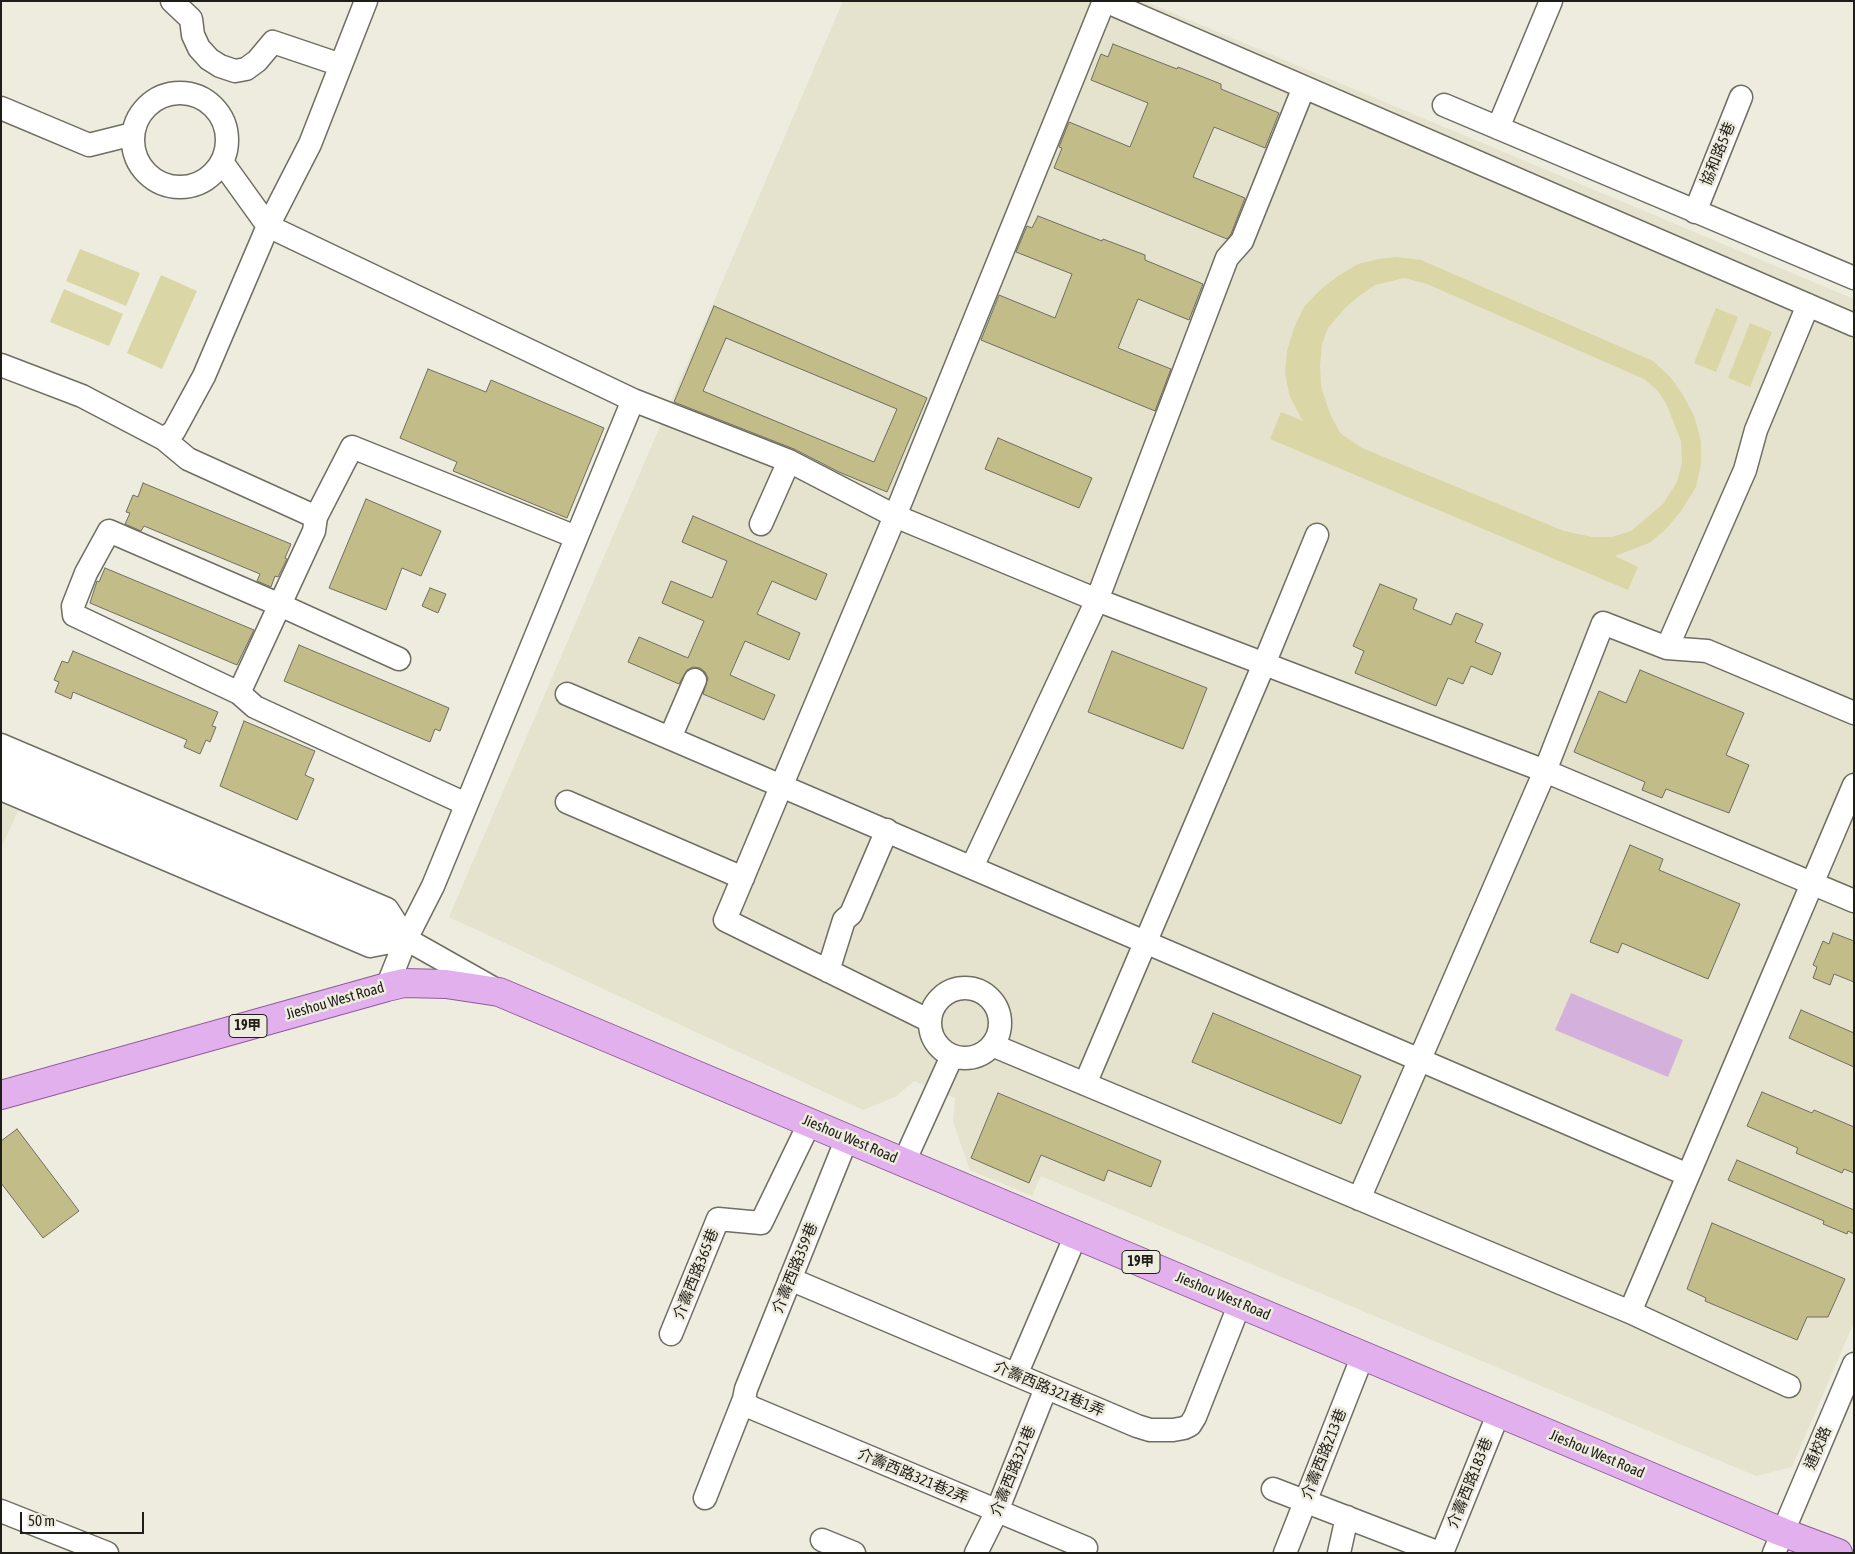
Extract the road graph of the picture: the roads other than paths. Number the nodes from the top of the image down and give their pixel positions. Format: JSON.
{"nodes":[{"id":1,"x":172,"y":1,"type":"edge"},
{"id":2,"x":366,"y":1,"type":"edge"},
{"id":3,"x":1104,"y":1,"type":"edge"},
{"id":4,"x":1551,"y":1,"type":"edge"},
{"id":5,"x":341,"y":65,"type":"junction"},
{"id":6,"x":1304,"y":87,"type":"junction"},
{"id":7,"x":1742,"y":97,"type":"dead end"},
{"id":8,"x":1444,"y":106,"type":"dead end"},
{"id":9,"x":1,"y":108,"type":"edge"},
{"id":10,"x":1498,"y":128,"type":"junction"},
{"id":11,"x":133,"y":134,"type":"junction"},
{"id":12,"x":222,"y":162,"type":"junction"},
{"id":13,"x":1695,"y":212,"type":"junction"},
{"id":14,"x":268,"y":226,"type":"junction"},
{"id":15,"x":1852,"y":273,"type":"edge"},
{"id":16,"x":1808,"y":306,"type":"junction"},
{"id":17,"x":1854,"y":325,"type":"edge"},
{"id":18,"x":1,"y":365,"type":"edge"},
{"id":19,"x":633,"y":400,"type":"junction"},
{"id":20,"x":164,"y":440,"type":"junction"},
{"id":21,"x":789,"y":461,"type":"junction"},
{"id":22,"x":895,"y":516,"type":"junction"},
{"id":23,"x":316,"y":517,"type":"junction"},
{"id":24,"x":761,"y":524,"type":"dead end"},
{"id":25,"x":1317,"y":535,"type":"dead end"},
{"id":26,"x":576,"y":538,"type":"junction"},
{"id":27,"x":1097,"y":600,"type":"junction"},
{"id":28,"x":280,"y":605,"type":"junction"},
{"id":29,"x":1667,"y":648,"type":"junction"},
{"id":30,"x":399,"y":659,"type":"dead end"},
{"id":31,"x":1264,"y":664,"type":"junction"},
{"id":32,"x":695,"y":680,"type":"dead end"},
{"id":33,"x":239,"y":693,"type":"junction"},
{"id":34,"x":567,"y":694,"type":"dead end"},
{"id":35,"x":1854,"y":713,"type":"edge"},
{"id":36,"x":670,"y":738,"type":"junction"},
{"id":37,"x":1,"y":745,"type":"edge"},
{"id":38,"x":1,"y":767,"type":"edge"},
{"id":39,"x":1545,"y":771,"type":"junction"},
{"id":40,"x":18,"y":780,"type":"edge"},
{"id":41,"x":781,"y":785,"type":"junction"},
{"id":42,"x":1854,"y":785,"type":"edge"},
{"id":43,"x":567,"y":802,"type":"dead end"},
{"id":44,"x":466,"y":804,"type":"junction"},
{"id":45,"x":887,"y":830,"type":"junction"},
{"id":46,"x":972,"y":867,"type":"junction"},
{"id":47,"x":743,"y":878,"type":"junction"},
{"id":48,"x":1811,"y":883,"type":"junction"},
{"id":49,"x":1854,"y":902,"type":"edge"},
{"id":50,"x":406,"y":939,"type":"junction"},
{"id":51,"x":1146,"y":941,"type":"junction"},
{"id":52,"x":828,"y":971,"type":"junction"},
{"id":53,"x":387,"y":987,"type":"junction"},
{"id":54,"x":499,"y":992,"type":"junction"},
{"id":55,"x":930,"y":1021,"type":"junction"},
{"id":56,"x":992,"y":1045,"type":"junction"},
{"id":57,"x":952,"y":1056,"type":"junction"},
{"id":58,"x":1419,"y":1059,"type":"junction"},
{"id":59,"x":1085,"y":1084,"type":"junction"},
{"id":60,"x":1,"y":1095,"type":"edge"},
{"id":61,"x":810,"y":1122,"type":"junction"},
{"id":62,"x":847,"y":1138,"type":"junction"},
{"id":63,"x":904,"y":1162,"type":"junction"},
{"id":64,"x":1688,"y":1175,"type":"junction"},
{"id":65,"x":1359,"y":1198,"type":"junction"},
{"id":66,"x":1076,"y":1234,"type":"junction"},
{"id":67,"x":790,"y":1279,"type":"junction"},
{"id":68,"x":1240,"y":1303,"type":"junction"},
{"id":69,"x":1630,"y":1312,"type":"junction"},
{"id":70,"x":672,"y":1334,"type":"dead end"},
{"id":71,"x":1363,"y":1355,"type":"junction"},
{"id":72,"x":1854,"y":1364,"type":"edge"},
{"id":73,"x":1016,"y":1375,"type":"junction"},
{"id":74,"x":1789,"y":1386,"type":"dead end"},
{"id":75,"x":1046,"y":1388,"type":"junction"},
{"id":76,"x":744,"y":1398,"type":"junction"},
{"id":77,"x":1499,"y":1412,"type":"junction"},
{"id":78,"x":1273,"y":1489,"type":"dead end"},
{"id":79,"x":705,"y":1498,"type":"dead end"},
{"id":80,"x":1306,"y":1501,"type":"junction"},
{"id":81,"x":1,"y":1511,"type":"edge"},
{"id":82,"x":997,"y":1511,"type":"junction"},
{"id":83,"x":1347,"y":1517,"type":"junction"},
{"id":84,"x":822,"y":1540,"type":"dead end"},
{"id":85,"x":1778,"y":1542,"type":"edge"},
{"id":86,"x":1086,"y":1548,"type":"dead end"},
{"id":87,"x":107,"y":1553,"type":"edge"},
{"id":88,"x":854,"y":1553,"type":"edge"},
{"id":89,"x":976,"y":1553,"type":"edge"},
{"id":90,"x":1285,"y":1553,"type":"edge"},
{"id":91,"x":1339,"y":1553,"type":"edge"},
{"id":92,"x":1440,"y":1553,"type":"edge"},
{"id":93,"x":1838,"y":1553,"type":"edge"}],
"edges":[{"from":1,"to":5,"type":"street"},
{"from":2,"to":5,"type":"street"},
{"from":3,"to":6,"type":"street"},
{"from":3,"to":22,"type":"street"},
{"from":4,"to":10,"type":"street"},
{"from":5,"to":14,"type":"street"},
{"from":6,"to":16,"type":"street"},
{"from":6,"to":27,"type":"street"},
{"from":7,"to":13,"type":"street","name":"協和路5巷"},
{"from":8,"to":10,"type":"street"},
{"from":9,"to":11,"type":"street"},
{"from":10,"to":13,"type":"street"},
{"from":11,"to":12,"type":"street"},
{"from":11,"to":12,"type":"street"},
{"from":12,"to":14,"type":"street"},
{"from":13,"to":15,"type":"street"},
{"from":14,"to":19,"type":"street"},
{"from":14,"to":20,"type":"street"},
{"from":16,"to":17,"type":"street"},
{"from":16,"to":29,"type":"street"},
{"from":18,"to":20,"type":"street"},
{"from":19,"to":21,"type":"street"},
{"from":19,"to":26,"type":"street"},
{"from":20,"to":23,"type":"street"},
{"from":21,"to":22,"type":"street"},
{"from":21,"to":24,"type":"street"},
{"from":22,"to":27,"type":"street"},
{"from":22,"to":41,"type":"street"},
{"from":23,"to":26,"type":"street"},
{"from":23,"to":28,"type":"street"},
{"from":25,"to":31,"type":"street"},
{"from":26,"to":44,"type":"street"},
{"from":27,"to":31,"type":"street"},
{"from":27,"to":46,"type":"street"},
{"from":28,"to":30,"type":"street"},
{"from":28,"to":33,"type":"street"},
{"from":28,"to":33,"type":"street"},
{"from":29,"to":35,"type":"street"},
{"from":29,"to":39,"type":"street"},
{"from":31,"to":39,"type":"street"},
{"from":31,"to":51,"type":"street"},
{"from":32,"to":36,"type":"street"},
{"from":33,"to":44,"type":"street"},
{"from":34,"to":36,"type":"street"},
{"from":36,"to":41,"type":"street"},
{"from":37,"to":40,"type":"street","name":"Jieshou West Road"},
{"from":38,"to":40,"type":"street","name":"Jieshou West Road"},
{"from":39,"to":48,"type":"street"},
{"from":39,"to":58,"type":"street"},
{"from":40,"to":50,"type":"street","name":"Jieshou West Road"},
{"from":41,"to":45,"type":"street"},
{"from":41,"to":47,"type":"street"},
{"from":42,"to":48,"type":"street"},
{"from":43,"to":47,"type":"street"},
{"from":44,"to":50,"type":"street"},
{"from":45,"to":46,"type":"street"},
{"from":45,"to":52,"type":"street"},
{"from":46,"to":51,"type":"street"},
{"from":47,"to":52,"type":"street"},
{"from":48,"to":49,"type":"street"},
{"from":48,"to":64,"type":"street"},
{"from":50,"to":53,"type":"street"},
{"from":50,"to":54,"type":"street","name":"Jieshou West Road"},
{"from":51,"to":58,"type":"street"},
{"from":51,"to":59,"type":"street"},
{"from":52,"to":55,"type":"street"},
{"from":53,"to":54,"type":"main road","name":"Jieshou West Road","number":"19甲"},
{"from":53,"to":60,"type":"main road","name":"Jieshou West Road","number":"19甲"},
{"from":54,"to":61,"type":"main road","name":"Jieshou West Road","number":"19甲"},
{"from":55,"to":56,"type":"street"},
{"from":55,"to":57,"type":"street"},
{"from":56,"to":57,"type":"street"},
{"from":56,"to":59,"type":"street"},
{"from":57,"to":63,"type":"street"},
{"from":58,"to":64,"type":"street"},
{"from":58,"to":65,"type":"street"},
{"from":59,"to":65,"type":"street"},
{"from":61,"to":62,"type":"main road","name":"Jieshou West Road","number":"19甲"},
{"from":61,"to":70,"type":"street","name":"介壽西路365巷"},
{"from":62,"to":63,"type":"main road","name":"Jieshou West Road","number":"19甲"},
{"from":62,"to":67,"type":"street","name":"介壽西路359巷"},
{"from":63,"to":66,"type":"main road","name":"Jieshou West Road","number":"19甲"},
{"from":64,"to":69,"type":"street"},
{"from":65,"to":69,"type":"street"},
{"from":66,"to":68,"type":"main road","name":"Jieshou West Road","number":"19甲"},
{"from":66,"to":73,"type":"street"},
{"from":67,"to":73,"type":"street","name":"介壽西路321巷1弄"},
{"from":67,"to":76,"type":"street","name":"介壽西路359巷"},
{"from":68,"to":71,"type":"main road","name":"Jieshou West Road","number":"19甲"},
{"from":68,"to":75,"type":"street","name":"介壽西路321巷1弄"},
{"from":69,"to":74,"type":"street"},
{"from":71,"to":77,"type":"main road","name":"Jieshou West Road","number":"19甲"},
{"from":71,"to":80,"type":"street","name":"介壽西路213巷"},
{"from":72,"to":85,"type":"street","name":"通校路"},
{"from":73,"to":75,"type":"street","name":"介壽西路321巷1弄"},
{"from":75,"to":82,"type":"street","name":"介壽西路321巷"},
{"from":76,"to":79,"type":"street","name":"介壽西路359巷"},
{"from":76,"to":82,"type":"street","name":"介壽西路321巷2弄"},
{"from":77,"to":85,"type":"main road","name":"Jieshou West Road","number":"19甲"},
{"from":77,"to":92,"type":"street","name":"介壽西路183巷"},
{"from":78,"to":80,"type":"street"},
{"from":80,"to":83,"type":"street"},
{"from":80,"to":90,"type":"street","name":"介壽西路213巷"},
{"from":81,"to":87,"type":"street"},
{"from":82,"to":86,"type":"street","name":"介壽西路321巷2弄"},
{"from":82,"to":89,"type":"street","name":"介壽西路321巷"},
{"from":83,"to":91,"type":"street"},
{"from":83,"to":92,"type":"street"},
{"from":84,"to":88,"type":"street"},
{"from":85,"to":93,"type":"main road","name":"Jieshou West Road","number":"19甲"}]}
